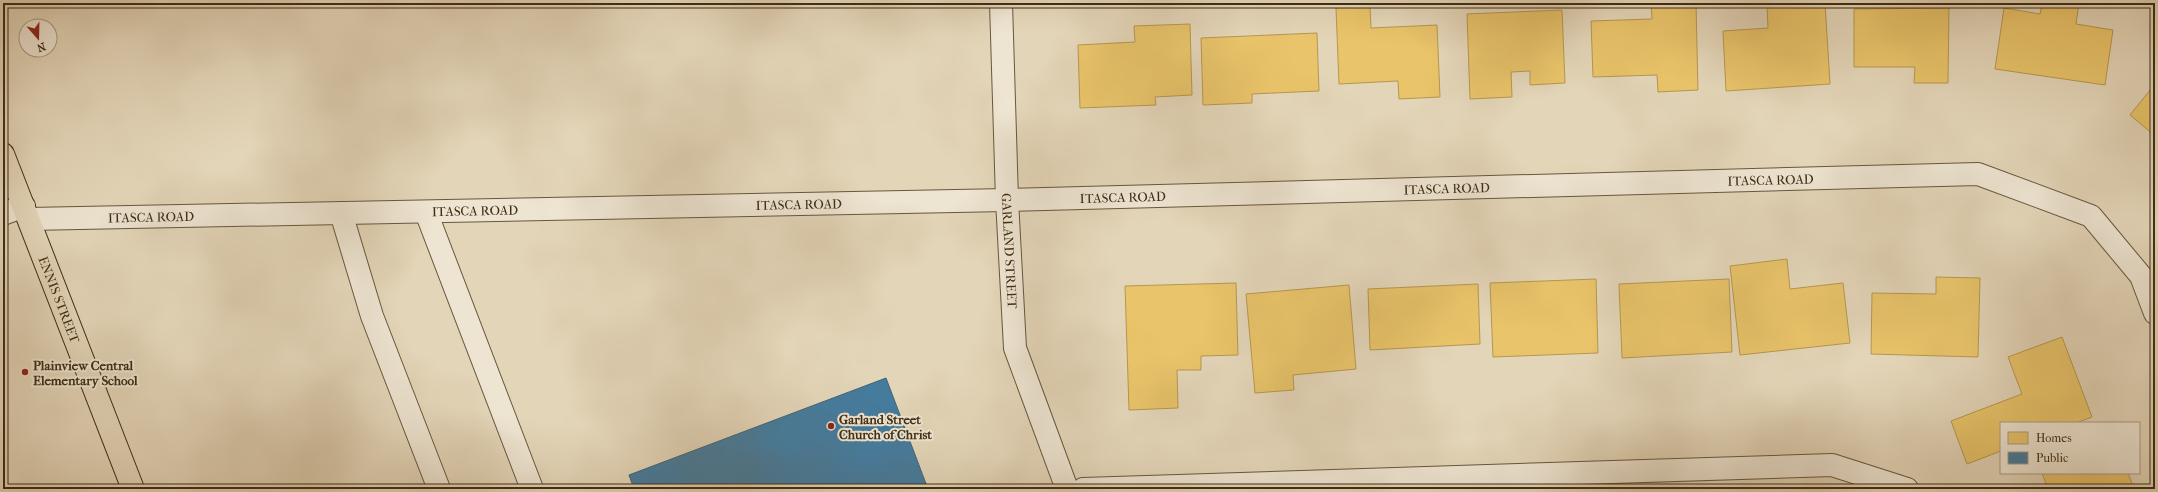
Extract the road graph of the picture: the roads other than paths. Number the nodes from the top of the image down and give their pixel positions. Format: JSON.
{"nodes":[{"id":1,"x":1002,"y":3,"type":"edge"},
{"id":2,"x":3,"y":154,"type":"edge"},
{"id":3,"x":1007,"y":200,"type":"junction"},
{"id":4,"x":426,"y":212,"type":"junction"},
{"id":5,"x":27,"y":213,"type":"junction"},
{"id":6,"x":340,"y":213,"type":"junction"},
{"id":7,"x":3,"y":214,"type":"edge"},
{"id":8,"x":2155,"y":313,"type":"edge"},
{"id":9,"x":133,"y":489,"type":"edge"},
{"id":10,"x":439,"y":489,"type":"edge"},
{"id":11,"x":532,"y":489,"type":"edge"},
{"id":12,"x":1067,"y":489,"type":"edge"},
{"id":13,"x":1083,"y":489,"type":"edge"},
{"id":14,"x":1907,"y":489,"type":"edge"}],
"edges":[{"from":1,"to":3,"type":"street","name":"GARLAND STREET"},
{"from":2,"to":5,"type":"main road","name":"ENNIS STREET"},
{"from":3,"to":4,"type":"street","name":"ITASCA ROAD"},
{"from":3,"to":8,"type":"street","name":"ITASCA ROAD"},
{"from":3,"to":12,"type":"street","name":"GARLAND STREET"},
{"from":4,"to":6,"type":"street","name":"ITASCA ROAD"},
{"from":4,"to":11,"type":"street"},
{"from":5,"to":6,"type":"street","name":"ITASCA ROAD"},
{"from":5,"to":7,"type":"street","name":"ITASCA ROAD"},
{"from":5,"to":9,"type":"main road","name":"ENNIS STREET"},
{"from":6,"to":10,"type":"street"},
{"from":13,"to":14,"type":"street"}]}
